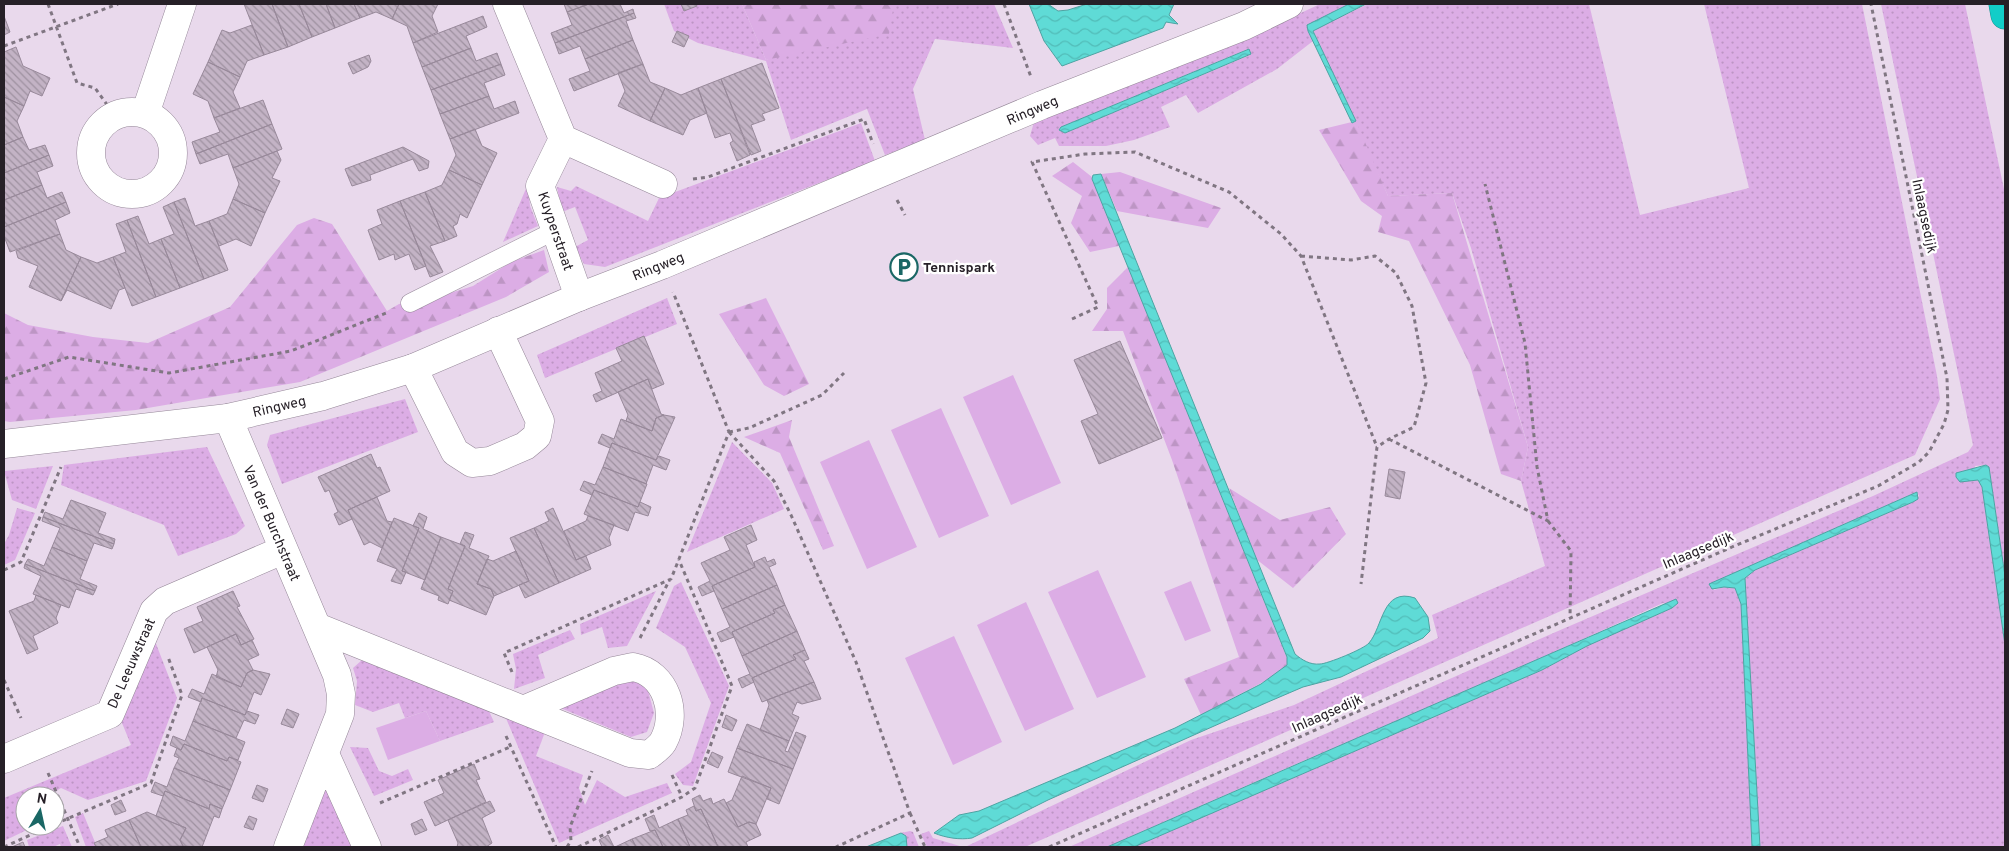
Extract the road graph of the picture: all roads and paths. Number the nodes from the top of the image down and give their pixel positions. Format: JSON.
{"nodes":[{"id":1,"x":48,"y":4,"type":"edge"},
{"id":2,"x":118,"y":4,"type":"edge"},
{"id":3,"x":182,"y":4,"type":"edge"},
{"id":4,"x":507,"y":4,"type":"edge"},
{"id":5,"x":1004,"y":4,"type":"edge"},
{"id":6,"x":1289,"y":4,"type":"edge"},
{"id":7,"x":1871,"y":4,"type":"edge"},
{"id":8,"x":2003,"y":4,"type":"edge"},
{"id":9,"x":2005,"y":16,"type":"edge"},
{"id":10,"x":56,"y":26,"type":"junction"},
{"id":11,"x":4,"y":46,"type":"edge"},
{"id":12,"x":1042,"y":105,"type":"junction"},
{"id":13,"x":145,"y":114,"type":"junction"},
{"id":14,"x":115,"y":115,"type":"junction"},
{"id":15,"x":563,"y":139,"type":"junction"},
{"id":16,"x":883,"y":172,"type":"junction"},
{"id":17,"x":662,"y":184,"type":"joint"},
{"id":18,"x":1485,"y":184,"type":"dead end"},
{"id":19,"x":905,"y":215,"type":"dead end"},
{"id":20,"x":556,"y":230,"type":"junction"},
{"id":21,"x":1301,"y":256,"type":"junction"},
{"id":22,"x":662,"y":265,"type":"junction"},
{"id":23,"x":580,"y":296,"type":"junction"},
{"id":24,"x":410,"y":302,"type":"joint"},
{"id":25,"x":1072,"y":319,"type":"dead end"},
{"id":26,"x":498,"y":331,"type":"junction"},
{"id":27,"x":413,"y":368,"type":"junction"},
{"id":28,"x":844,"y":373,"type":"dead end"},
{"id":29,"x":4,"y":379,"type":"edge"},
{"id":30,"x":228,"y":418,"type":"junction"},
{"id":31,"x":729,"y":432,"type":"junction"},
{"id":32,"x":75,"y":436,"type":"junction"},
{"id":33,"x":1389,"y":439,"type":"junction"},
{"id":34,"x":4,"y":444,"type":"edge"},
{"id":35,"x":1377,"y":447,"type":"junction"},
{"id":36,"x":1548,"y":521,"type":"junction"},
{"id":37,"x":283,"y":550,"type":"junction"},
{"id":38,"x":4,"y":570,"type":"edge"},
{"id":39,"x":671,"y":579,"type":"junction"},
{"id":40,"x":1361,"y":584,"type":"dead end"},
{"id":41,"x":153,"y":614,"type":"junction"},
{"id":42,"x":1570,"y":618,"type":"junction"},
{"id":43,"x":317,"y":627,"type":"junction"},
{"id":44,"x":633,"y":667,"type":"junction"},
{"id":45,"x":515,"y":707,"type":"junction"},
{"id":46,"x":603,"y":742,"type":"junction"},
{"id":47,"x":510,"y":747,"type":"junction"},
{"id":48,"x":325,"y":754,"type":"junction"},
{"id":49,"x":4,"y":759,"type":"edge"},
{"id":50,"x":910,"y":813,"type":"junction"},
{"id":51,"x":353,"y":815,"type":"junction"},
{"id":52,"x":65,"y":820,"type":"edge"},
{"id":53,"x":28,"y":836,"type":"edge"},
{"id":54,"x":4,"y":847,"type":"edge"},
{"id":55,"x":288,"y":847,"type":"edge"},
{"id":56,"x":367,"y":847,"type":"edge"},
{"id":57,"x":556,"y":847,"type":"edge"},
{"id":58,"x":566,"y":847,"type":"edge"},
{"id":59,"x":836,"y":847,"type":"edge"},
{"id":60,"x":925,"y":847,"type":"edge"},
{"id":61,"x":1049,"y":847,"type":"edge"}],
"edges":[{"from":1,"to":10,"type":"path"},
{"from":2,"to":10,"type":"path"},
{"from":3,"to":13,"type":"street"},
{"from":4,"to":15,"type":"street"},
{"from":5,"to":12,"type":"path"},
{"from":6,"to":12,"type":"street","name":"Ringweg"},
{"from":7,"to":42,"type":"path","name":"Inlaagsedijk"},
{"from":8,"to":9,"type":"highway"},
{"from":10,"to":11,"type":"path"},
{"from":10,"to":14,"type":"path"},
{"from":12,"to":16,"type":"street","name":"Ringweg"},
{"from":13,"to":14,"type":"street"},
{"from":13,"to":14,"type":"street"},
{"from":15,"to":17,"type":"street"},
{"from":15,"to":20,"type":"street","name":"Kuyperstraat"},
{"from":16,"to":17,"type":"path"},
{"from":16,"to":19,"type":"path"},
{"from":16,"to":22,"type":"street","name":"Ringweg"},
{"from":18,"to":36,"type":"path"},
{"from":20,"to":23,"type":"street","name":"Kuyperstraat"},
{"from":20,"to":24,"type":"lane"},
{"from":21,"to":25,"type":"path"},
{"from":21,"to":33,"type":"path"},
{"from":21,"to":35,"type":"path"},
{"from":22,"to":23,"type":"street","name":"Ringweg"},
{"from":22,"to":31,"type":"path"},
{"from":23,"to":26,"type":"street","name":"Ringweg"},
{"from":24,"to":29,"type":"path"},
{"from":26,"to":27,"type":"street","name":"Ringweg"},
{"from":26,"to":27,"type":"street"},
{"from":27,"to":30,"type":"street","name":"Ringweg"},
{"from":28,"to":31,"type":"path"},
{"from":30,"to":32,"type":"street","name":"Ringweg"},
{"from":30,"to":37,"type":"street","name":"Van der Burchstraat"},
{"from":31,"to":39,"type":"path"},
{"from":31,"to":50,"type":"path"},
{"from":32,"to":34,"type":"street","name":"Ringweg"},
{"from":32,"to":38,"type":"path"},
{"from":33,"to":35,"type":"path"},
{"from":33,"to":36,"type":"path"},
{"from":35,"to":40,"type":"path"},
{"from":36,"to":42,"type":"path"},
{"from":37,"to":41,"type":"street","name":"De Leeuwstraat"},
{"from":37,"to":43,"type":"street","name":"Van der Burchstraat"},
{"from":39,"to":44,"type":"path"},
{"from":39,"to":45,"type":"path"},
{"from":41,"to":49,"type":"street","name":"De Leeuwstraat"},
{"from":41,"to":52,"type":"path"},
{"from":42,"to":61,"type":"path","name":"Inlaagsedijk"},
{"from":43,"to":45,"type":"street"},
{"from":43,"to":48,"type":"street","name":"Van der Burchstraat"},
{"from":44,"to":45,"type":"street"},
{"from":44,"to":46,"type":"street"},
{"from":45,"to":46,"type":"street"},
{"from":45,"to":47,"type":"path"},
{"from":46,"to":58,"type":"path"},
{"from":47,"to":51,"type":"path"},
{"from":47,"to":57,"type":"path"},
{"from":48,"to":51,"type":"street"},
{"from":48,"to":55,"type":"street","name":"Van der Burchstraat"},
{"from":50,"to":59,"type":"path"},
{"from":50,"to":60,"type":"path"},
{"from":51,"to":56,"type":"street"},
{"from":53,"to":54,"type":"path"}]}
